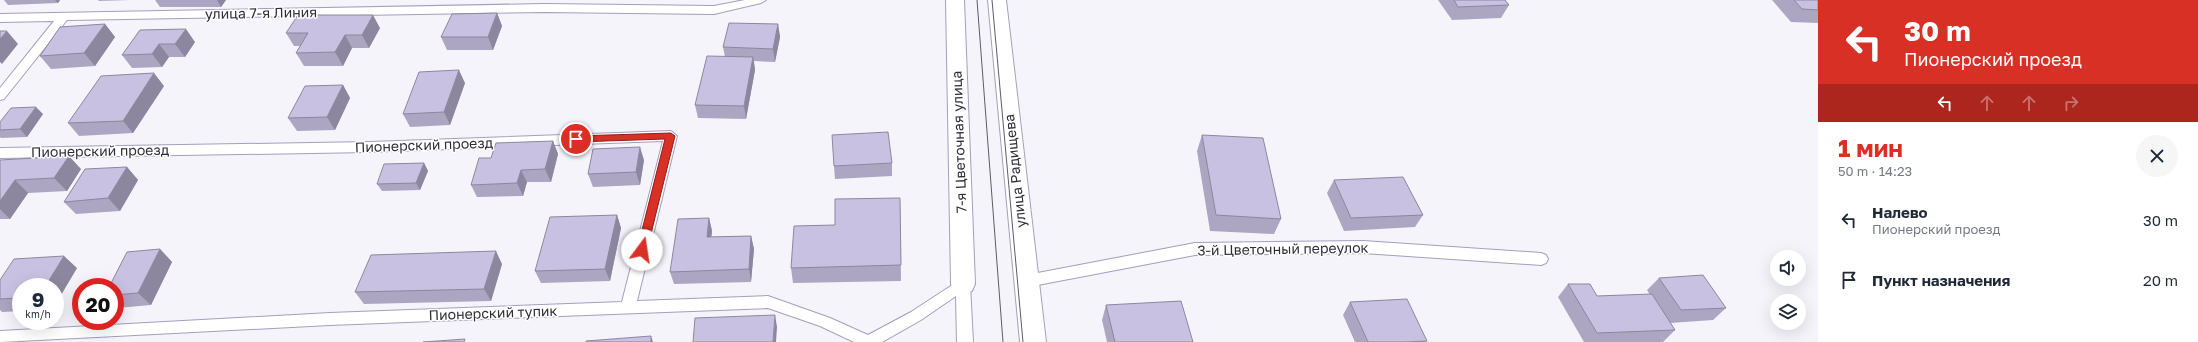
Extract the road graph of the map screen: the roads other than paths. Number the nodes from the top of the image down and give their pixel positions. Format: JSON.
{"nodes":[{"id":1,"x":761,"y":0,"type":"edge"},
{"id":2,"x":955,"y":0,"type":"edge"},
{"id":3,"x":997,"y":0,"type":"edge"},
{"id":4,"x":64,"y":16,"type":"junction"},
{"id":5,"x":0,"y":18,"type":"edge"},
{"id":6,"x":0,"y":96,"type":"edge"},
{"id":7,"x":0,"y":153,"type":"edge"},
{"id":8,"x":1541,"y":259,"type":"dead end"},
{"id":9,"x":1027,"y":282,"type":"junction"},
{"id":10,"x":963,"y":284,"type":"junction"},
{"id":11,"x":628,"y":308,"type":"junction"},
{"id":12,"x":0,"y":336,"type":"edge"},
{"id":13,"x":869,"y":342,"type":"edge"},
{"id":14,"x":965,"y":342,"type":"edge"},
{"id":15,"x":1033,"y":342,"type":"edge"}],
"edges":[{"from":1,"to":4,"type":"lane","name":"улица 7-я Линия"},
{"from":2,"to":10,"type":"street","name":"7-я Цветочная улица"},
{"from":3,"to":9,"type":"street","name":"улица Радищева"},
{"from":4,"to":5,"type":"lane","name":"улица 7-я Линия"},
{"from":4,"to":6,"type":"lane"},
{"from":7,"to":11,"type":"lane","name":"Пионерский проезд"},
{"from":8,"to":9,"type":"lane","name":"3-й Цветочный переулок"},
{"from":9,"to":15,"type":"street","name":"улица Радищева"},
{"from":10,"to":13,"type":"lane","name":"Пионерский тупик"},
{"from":10,"to":14,"type":"lane"},
{"from":11,"to":12,"type":"lane","name":"Пионерский тупик"},
{"from":11,"to":13,"type":"lane","name":"Пионерский тупик"}]}
